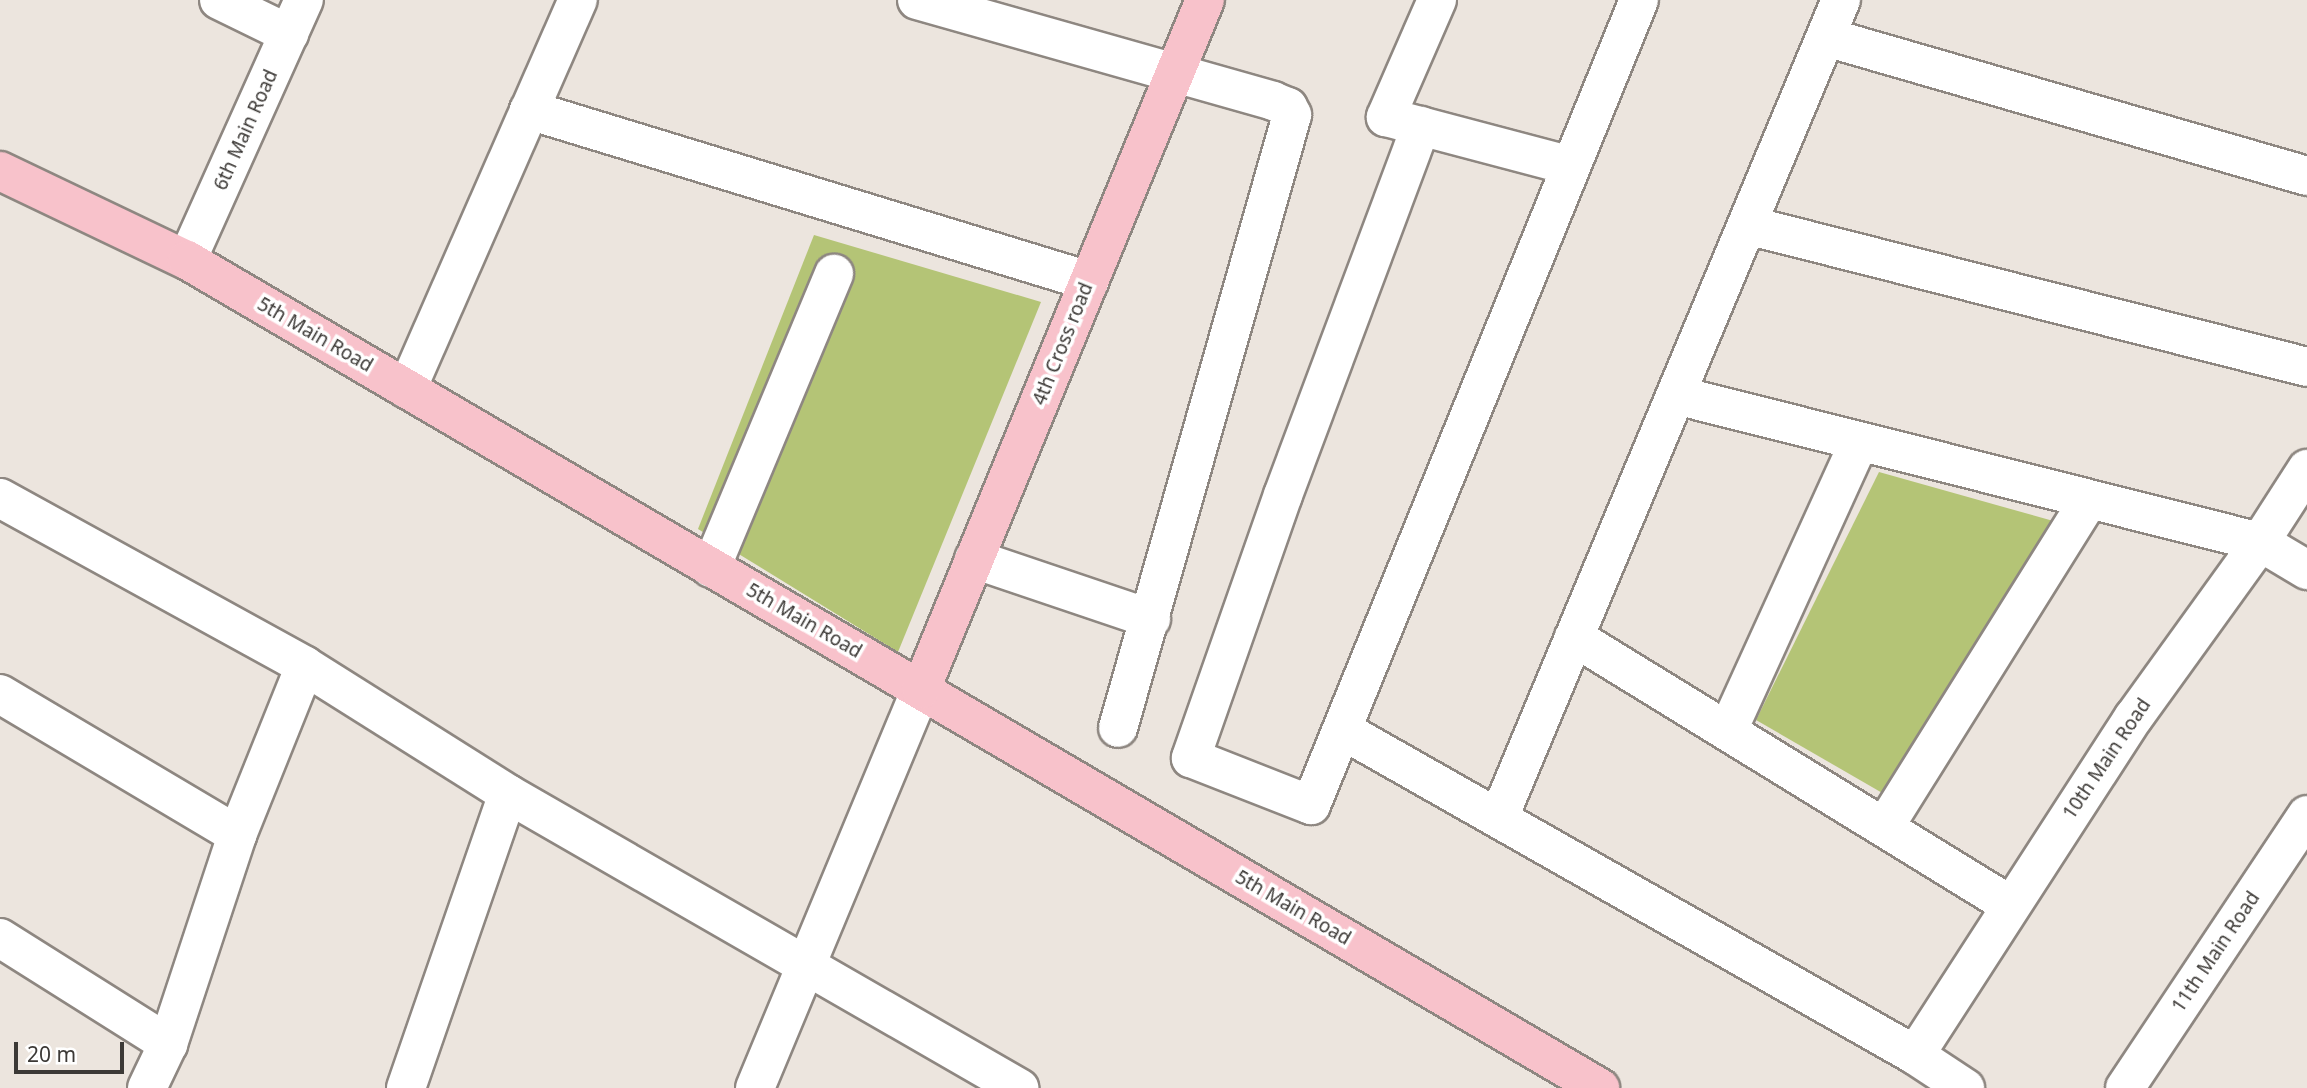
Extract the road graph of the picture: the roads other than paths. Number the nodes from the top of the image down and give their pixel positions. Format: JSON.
{"nodes":[{"id":1,"x":219,"y":0,"type":"edge"},
{"id":2,"x":578,"y":0,"type":"edge"},
{"id":3,"x":917,"y":0,"type":"edge"},
{"id":4,"x":1205,"y":0,"type":"edge"},
{"id":5,"x":1437,"y":0,"type":"edge"},
{"id":6,"x":1639,"y":0,"type":"edge"},
{"id":7,"x":1841,"y":0,"type":"edge"},
{"id":8,"x":297,"y":17,"type":"edge"},
{"id":9,"x":1826,"y":37,"type":"junction"},
{"id":10,"x":1175,"y":73,"type":"junction"},
{"id":11,"x":529,"y":110,"type":"junction"},
{"id":12,"x":1404,"y":121,"type":"junction"},
{"id":13,"x":1572,"y":166,"type":"junction"},
{"id":14,"x":0,"y":171,"type":"edge"},
{"id":15,"x":2307,"y":176,"type":"edge"},
{"id":16,"x":1748,"y":225,"type":"junction"},
{"id":17,"x":187,"y":260,"type":"junction"},
{"id":18,"x":834,"y":274,"type":"dead end"},
{"id":19,"x":1089,"y":281,"type":"junction"},
{"id":20,"x":2307,"y":367,"type":"edge"},
{"id":21,"x":407,"y":389,"type":"junction"},
{"id":22,"x":1676,"y":395,"type":"junction"},
{"id":23,"x":1859,"y":442,"type":"junction"},
{"id":24,"x":2307,"y":468,"type":"edge"},
{"id":25,"x":0,"y":498,"type":"edge"},
{"id":26,"x":2088,"y":500,"type":"junction"},
{"id":27,"x":2260,"y":542,"type":"junction"},
{"id":28,"x":974,"y":559,"type":"junction"},
{"id":29,"x":711,"y":568,"type":"junction"},
{"id":30,"x":2307,"y":570,"type":"edge"},
{"id":31,"x":1152,"y":619,"type":"junction"},
{"id":32,"x":1574,"y":637,"type":"junction"},
{"id":33,"x":305,"y":666,"type":"junction"},
{"id":34,"x":921,"y":689,"type":"junction"},
{"id":35,"x":0,"y":694,"type":"edge"},
{"id":36,"x":1118,"y":728,"type":"dead end"},
{"id":37,"x":1728,"y":730,"type":"junction"},
{"id":38,"x":1344,"y":732,"type":"junction"},
{"id":39,"x":509,"y":794,"type":"junction"},
{"id":40,"x":2307,"y":815,"type":"edge"},
{"id":41,"x":1499,"y":817,"type":"junction"},
{"id":42,"x":1885,"y":825,"type":"junction"},
{"id":43,"x":237,"y":835,"type":"junction"},
{"id":44,"x":2010,"y":905,"type":"junction"},
{"id":45,"x":0,"y":938,"type":"edge"},
{"id":46,"x":806,"y":965,"type":"junction"},
{"id":47,"x":168,"y":1044,"type":"junction"},
{"id":48,"x":1914,"y":1055,"type":"junction"},
{"id":49,"x":147,"y":1088,"type":"edge"},
{"id":50,"x":406,"y":1088,"type":"edge"},
{"id":51,"x":755,"y":1088,"type":"edge"},
{"id":52,"x":1019,"y":1088,"type":"edge"},
{"id":53,"x":1600,"y":1088,"type":"edge"},
{"id":54,"x":1965,"y":1088,"type":"edge"},
{"id":55,"x":2124,"y":1088,"type":"edge"}],
"edges":[{"from":1,"to":8,"type":"street"},
{"from":2,"to":11,"type":"street"},
{"from":3,"to":10,"type":"street"},
{"from":4,"to":10,"type":"main road","name":"4th Cross road"},
{"from":5,"to":12,"type":"street"},
{"from":6,"to":13,"type":"street"},
{"from":7,"to":9,"type":"street"},
{"from":8,"to":17,"type":"street","name":"6th Main Road"},
{"from":9,"to":15,"type":"street"},
{"from":9,"to":16,"type":"street"},
{"from":10,"to":19,"type":"main road","name":"4th Cross road"},
{"from":10,"to":31,"type":"street"},
{"from":11,"to":19,"type":"street"},
{"from":11,"to":21,"type":"street"},
{"from":12,"to":13,"type":"street"},
{"from":12,"to":38,"type":"street"},
{"from":13,"to":38,"type":"street"},
{"from":14,"to":17,"type":"main road","name":"5th Main Road"},
{"from":16,"to":20,"type":"street"},
{"from":16,"to":22,"type":"street"},
{"from":17,"to":21,"type":"main road","name":"5th Main Road"},
{"from":18,"to":29,"type":"street"},
{"from":19,"to":28,"type":"main road","name":"4th Cross road"},
{"from":21,"to":29,"type":"main road","name":"5th Main Road"},
{"from":22,"to":23,"type":"street"},
{"from":22,"to":32,"type":"street"},
{"from":23,"to":26,"type":"street"},
{"from":23,"to":37,"type":"street"},
{"from":24,"to":27,"type":"street","name":"10th Main Road"},
{"from":25,"to":33,"type":"street"},
{"from":26,"to":27,"type":"street"},
{"from":26,"to":42,"type":"street"},
{"from":27,"to":30,"type":"street"},
{"from":27,"to":44,"type":"street","name":"10th Main Road"},
{"from":28,"to":31,"type":"street"},
{"from":28,"to":34,"type":"main road","name":"4th Cross road"},
{"from":29,"to":34,"type":"main road","name":"5th Main Road"},
{"from":31,"to":36,"type":"street"},
{"from":32,"to":37,"type":"street"},
{"from":32,"to":41,"type":"street"},
{"from":33,"to":39,"type":"street"},
{"from":33,"to":43,"type":"street"},
{"from":34,"to":46,"type":"street"},
{"from":34,"to":53,"type":"main road","name":"5th Main Road"},
{"from":35,"to":43,"type":"street"},
{"from":37,"to":42,"type":"street"},
{"from":38,"to":41,"type":"street"},
{"from":39,"to":46,"type":"street"},
{"from":39,"to":50,"type":"street"},
{"from":40,"to":55,"type":"street","name":"11th Main Road"},
{"from":41,"to":48,"type":"street"},
{"from":42,"to":44,"type":"street"},
{"from":43,"to":47,"type":"street"},
{"from":44,"to":48,"type":"street","name":"10th Main Road"},
{"from":45,"to":47,"type":"street"},
{"from":46,"to":51,"type":"street"},
{"from":46,"to":52,"type":"street"},
{"from":47,"to":49,"type":"street"},
{"from":48,"to":54,"type":"street"}]}
